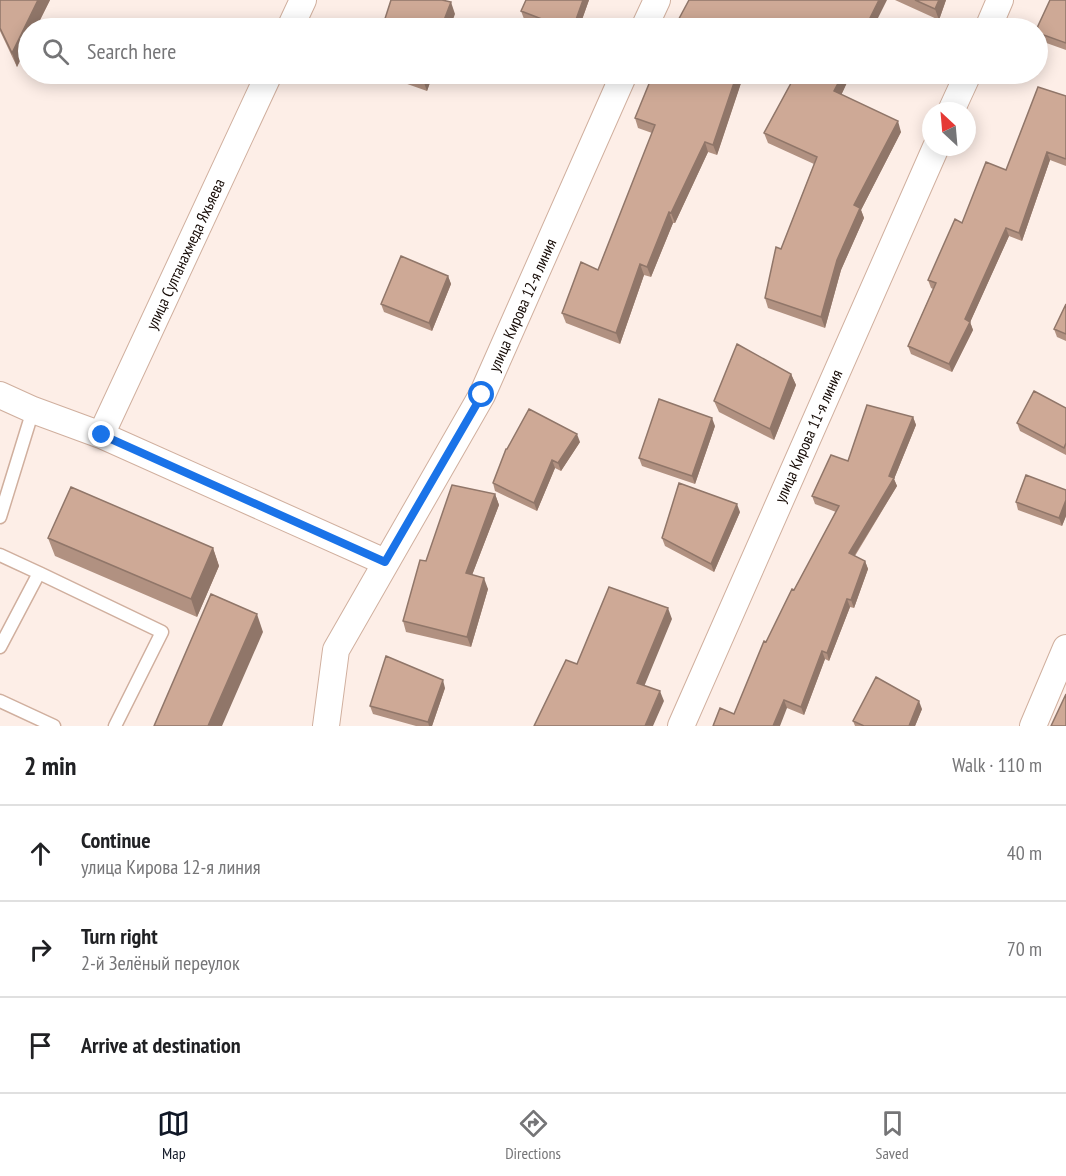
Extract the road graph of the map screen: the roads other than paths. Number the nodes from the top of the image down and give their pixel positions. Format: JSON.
{"nodes":[{"id":1,"x":303,"y":0,"type":"edge"},
{"id":2,"x":657,"y":0,"type":"edge"},
{"id":3,"x":1000,"y":0,"type":"edge"},
{"id":4,"x":295,"y":18,"type":"edge"},
{"id":5,"x":649,"y":18,"type":"edge"},
{"id":6,"x":992,"y":18,"type":"edge"},
{"id":7,"x":264,"y":84,"type":"edge"},
{"id":8,"x":620,"y":84,"type":"edge"},
{"id":9,"x":963,"y":84,"type":"edge"},
{"id":10,"x":955,"y":102,"type":"edge"},
{"id":11,"x":932,"y":156,"type":"edge"},
{"id":12,"x":0,"y":395,"type":"edge"},
{"id":13,"x":33,"y":410,"type":"junction"},
{"id":14,"x":102,"y":435,"type":"junction"},
{"id":15,"x":0,"y":517,"type":"edge"},
{"id":16,"x":0,"y":555,"type":"edge"},
{"id":17,"x":385,"y":562,"type":"junction"},
{"id":18,"x":39,"y":573,"type":"junction"},
{"id":19,"x":0,"y":647,"type":"edge"},
{"id":20,"x":1066,"y":648,"type":"edge"},
{"id":21,"x":0,"y":701,"type":"edge"},
{"id":22,"x":54,"y":726,"type":"edge"},
{"id":23,"x":115,"y":726,"type":"edge"},
{"id":24,"x":326,"y":726,"type":"edge"},
{"id":25,"x":681,"y":726,"type":"edge"},
{"id":26,"x":1033,"y":726,"type":"edge"}],
"edges":[{"from":1,"to":4,"type":"street"},
{"from":2,"to":5,"type":"street"},
{"from":3,"to":6,"type":"street"},
{"from":7,"to":14,"type":"street","name":"улица Султанахмеда Яхьяева"},
{"from":8,"to":17,"type":"street","name":"улица Кирова 12-я линия"},
{"from":9,"to":10,"type":"street"},
{"from":11,"to":25,"type":"street","name":"улица Кирова 11-я линия"},
{"from":12,"to":13,"type":"street"},
{"from":13,"to":14,"type":"street"},
{"from":13,"to":15,"type":"lane"},
{"from":14,"to":17,"type":"street"},
{"from":16,"to":18,"type":"lane"},
{"from":17,"to":24,"type":"street","name":"улица Кирова 12-я линия"},
{"from":18,"to":19,"type":"lane"},
{"from":18,"to":23,"type":"lane"},
{"from":20,"to":26,"type":"street"},
{"from":21,"to":22,"type":"lane"}]}
